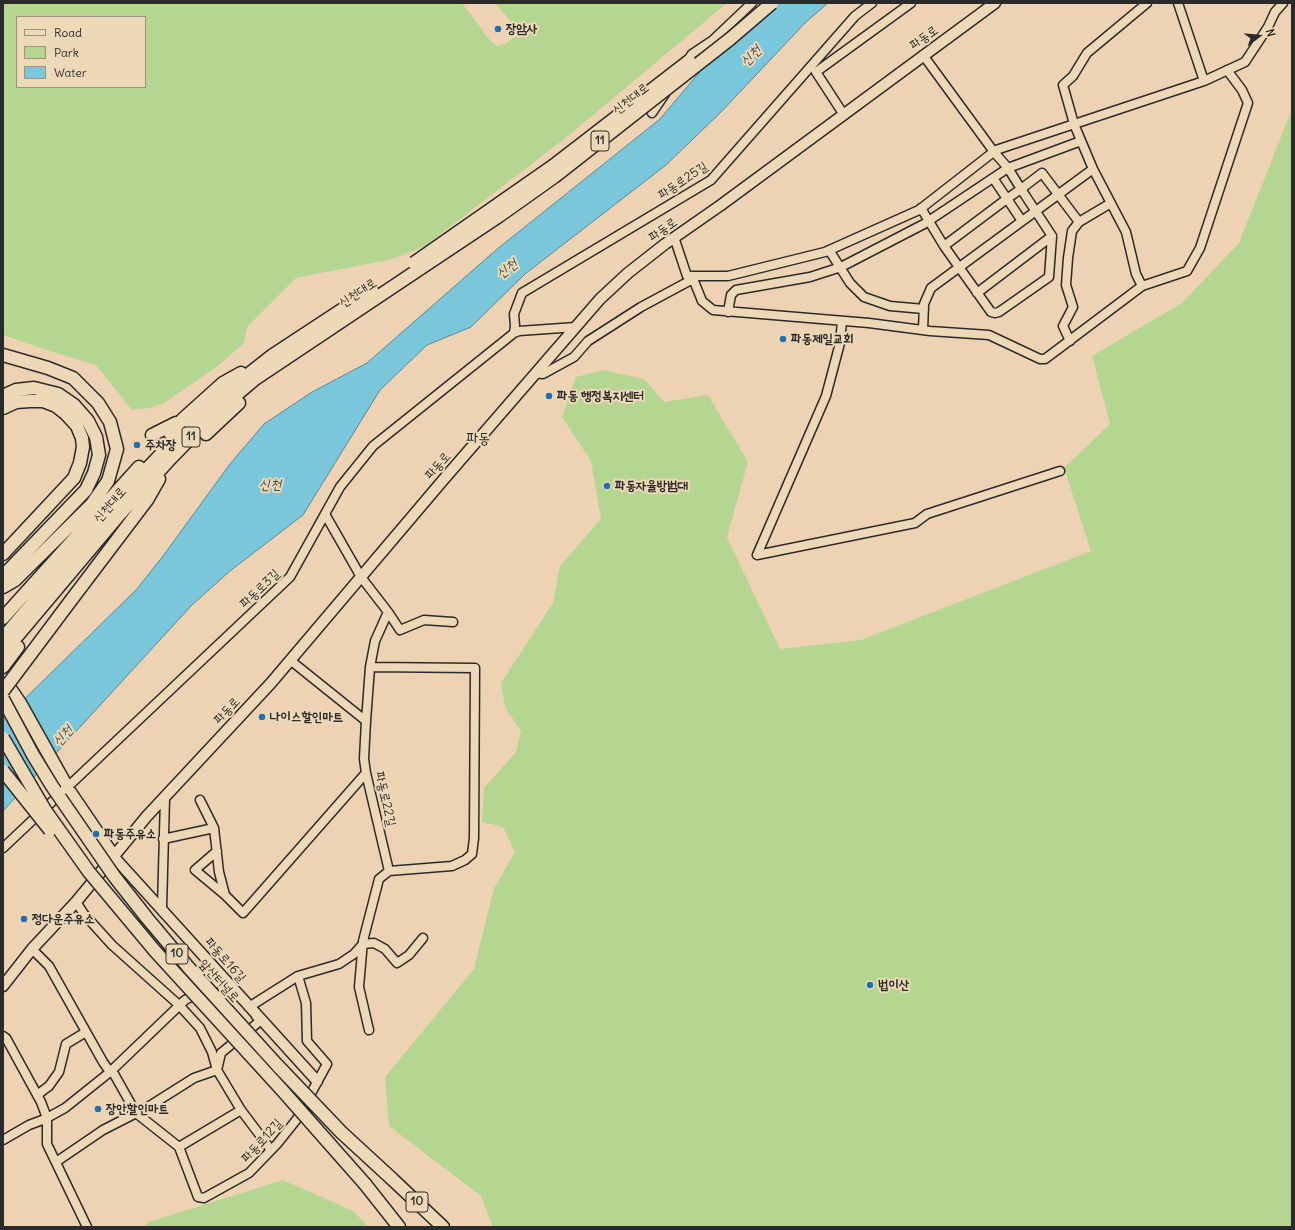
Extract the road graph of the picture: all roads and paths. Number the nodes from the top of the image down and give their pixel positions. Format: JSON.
{"nodes":[{"id":1,"x":752,"y":3,"type":"edge"},
{"id":2,"x":760,"y":3,"type":"edge"},
{"id":3,"x":772,"y":3,"type":"edge"},
{"id":4,"x":872,"y":3,"type":"edge"},
{"id":5,"x":911,"y":3,"type":"edge"},
{"id":6,"x":995,"y":3,"type":"edge"},
{"id":7,"x":1147,"y":3,"type":"edge"},
{"id":8,"x":1178,"y":3,"type":"edge"},
{"id":9,"x":1283,"y":3,"type":"edge"},
{"id":10,"x":923,"y":55,"type":"junction"},
{"id":11,"x":814,"y":69,"type":"junction"},
{"id":12,"x":1228,"y":70,"type":"junction"},
{"id":13,"x":1204,"y":81,"type":"junction"},
{"id":14,"x":652,"y":113,"type":"dead end"},
{"id":15,"x":844,"y":114,"type":"junction"},
{"id":16,"x":1074,"y":124,"type":"junction"},
{"id":17,"x":1081,"y":141,"type":"junction"},
{"id":18,"x":994,"y":152,"type":"junction"},
{"id":19,"x":1008,"y":168,"type":"junction"},
{"id":20,"x":1093,"y":169,"type":"junction"},
{"id":21,"x":993,"y":178,"type":"junction"},
{"id":22,"x":1021,"y":189,"type":"junction"},
{"id":23,"x":1059,"y":194,"type":"junction"},
{"id":24,"x":1008,"y":198,"type":"junction"},
{"id":25,"x":1111,"y":203,"type":"junction"},
{"id":26,"x":921,"y":208,"type":"junction"},
{"id":27,"x":1036,"y":211,"type":"junction"},
{"id":28,"x":1022,"y":220,"type":"junction"},
{"id":29,"x":928,"y":221,"type":"junction"},
{"id":30,"x":1079,"y":222,"type":"junction"},
{"id":31,"x":1052,"y":236,"type":"junction"},
{"id":32,"x":674,"y":238,"type":"junction"},
{"id":33,"x":944,"y":246,"type":"junction"},
{"id":34,"x":829,"y":250,"type":"junction"},
{"id":35,"x":417,"y":265,"type":"junction"},
{"id":36,"x":841,"y":267,"type":"junction"},
{"id":37,"x":958,"y":268,"type":"junction"},
{"id":38,"x":693,"y":277,"type":"junction"},
{"id":39,"x":1142,"y":286,"type":"junction"},
{"id":40,"x":977,"y":293,"type":"junction"},
{"id":41,"x":924,"y":309,"type":"junction"},
{"id":42,"x":728,"y":312,"type":"junction"},
{"id":43,"x":842,"y":321,"type":"junction"},
{"id":44,"x":576,"y":326,"type":"junction"},
{"id":45,"x":923,"y":330,"type":"junction"},
{"id":46,"x":514,"y":334,"type":"junction"},
{"id":47,"x":1070,"y":341,"type":"junction"},
{"id":48,"x":309,"y":342,"type":"junction"},
{"id":49,"x":3,"y":355,"type":"edge"},
{"id":50,"x":274,"y":355,"type":"junction"},
{"id":51,"x":536,"y":373,"type":"junction"},
{"id":52,"x":3,"y":396,"type":"edge"},
{"id":53,"x":3,"y":408,"type":"edge"},
{"id":54,"x":183,"y":419,"type":"junction"},
{"id":55,"x":152,"y":435,"type":"dead end"},
{"id":56,"x":125,"y":469,"type":"dead end"},
{"id":57,"x":1060,"y":472,"type":"dead end"},
{"id":58,"x":160,"y":478,"type":"junction"},
{"id":59,"x":110,"y":498,"type":"junction"},
{"id":60,"x":325,"y":514,"type":"junction"},
{"id":61,"x":3,"y":554,"type":"edge"},
{"id":62,"x":3,"y":576,"type":"edge"},
{"id":63,"x":361,"y":577,"type":"junction"},
{"id":64,"x":3,"y":587,"type":"edge"},
{"id":65,"x":388,"y":612,"type":"junction"},
{"id":66,"x":3,"y":618,"type":"edge"},
{"id":67,"x":453,"y":622,"type":"dead end"},
{"id":68,"x":3,"y":638,"type":"edge"},
{"id":69,"x":12,"y":651,"type":"edge"},
{"id":70,"x":290,"y":660,"type":"junction"},
{"id":71,"x":3,"y":667,"type":"edge"},
{"id":72,"x":370,"y":667,"type":"junction"},
{"id":73,"x":3,"y":677,"type":"edge"},
{"id":74,"x":3,"y":685,"type":"edge"},
{"id":75,"x":13,"y":697,"type":"edge"},
{"id":76,"x":366,"y":721,"type":"junction"},
{"id":77,"x":3,"y":738,"type":"edge"},
{"id":78,"x":3,"y":771,"type":"edge"},
{"id":79,"x":366,"y":773,"type":"junction"},
{"id":80,"x":165,"y":798,"type":"junction"},
{"id":81,"x":200,"y":800,"type":"dead end"},
{"id":82,"x":214,"y":828,"type":"junction"},
{"id":83,"x":163,"y":839,"type":"junction"},
{"id":84,"x":3,"y":848,"type":"edge"},
{"id":85,"x":217,"y":851,"type":"junction"},
{"id":86,"x":114,"y":856,"type":"junction"},
{"id":87,"x":389,"y":871,"type":"junction"},
{"id":88,"x":89,"y":872,"type":"junction"},
{"id":89,"x":225,"y":896,"type":"junction"},
{"id":90,"x":76,"y":902,"type":"junction"},
{"id":91,"x":163,"y":912,"type":"junction"},
{"id":92,"x":423,"y":938,"type":"dead end"},
{"id":93,"x":363,"y":944,"type":"junction"},
{"id":94,"x":32,"y":949,"type":"junction"},
{"id":95,"x":298,"y":976,"type":"junction"},
{"id":96,"x":224,"y":979,"type":"junction"},
{"id":97,"x":3,"y":986,"type":"edge"},
{"id":98,"x":179,"y":1005,"type":"junction"},
{"id":99,"x":248,"y":1007,"type":"junction"},
{"id":100,"x":369,"y":1030,"type":"dead end"},
{"id":101,"x":86,"y":1032,"type":"junction"},
{"id":102,"x":3,"y":1036,"type":"edge"},
{"id":103,"x":217,"y":1070,"type":"junction"},
{"id":104,"x":110,"y":1072,"type":"junction"},
{"id":105,"x":317,"y":1081,"type":"junction"},
{"id":106,"x":37,"y":1095,"type":"junction"},
{"id":107,"x":241,"y":1110,"type":"junction"},
{"id":108,"x":136,"y":1113,"type":"junction"},
{"id":109,"x":47,"y":1118,"type":"junction"},
{"id":110,"x":3,"y":1129,"type":"edge"},
{"id":111,"x":6,"y":1139,"type":"edge"},
{"id":112,"x":179,"y":1147,"type":"junction"},
{"id":113,"x":271,"y":1150,"type":"junction"},
{"id":114,"x":56,"y":1162,"type":"junction"},
{"id":115,"x":87,"y":1227,"type":"edge"},
{"id":116,"x":399,"y":1227,"type":"edge"},
{"id":117,"x":444,"y":1227,"type":"edge"}],
"edges":[{"from":1,"to":14,"type":"street"},
{"from":2,"to":35,"type":"highway","name":"신천대로","number":"11","bridge":true},
{"from":3,"to":35,"type":"highway","name":"신천대로","number":"11","bridge":true},
{"from":4,"to":11,"type":"street","name":"파동로25길"},
{"from":5,"to":11,"type":"street"},
{"from":6,"to":10,"type":"main road","name":"파동로"},
{"from":7,"to":16,"type":"street"},
{"from":8,"to":13,"type":"street"},
{"from":9,"to":12,"type":"street"},
{"from":10,"to":15,"type":"main road","name":"파동로"},
{"from":10,"to":18,"type":"street"},
{"from":11,"to":15,"type":"street"},
{"from":11,"to":46,"type":"street","name":"파동로25길"},
{"from":12,"to":13,"type":"street"},
{"from":12,"to":39,"type":"street"},
{"from":13,"to":16,"type":"street"},
{"from":15,"to":32,"type":"main road","name":"파동로"},
{"from":16,"to":17,"type":"street"},
{"from":16,"to":18,"type":"street"},
{"from":17,"to":19,"type":"street"},
{"from":17,"to":20,"type":"street"},
{"from":18,"to":19,"type":"street"},
{"from":18,"to":26,"type":"street"},
{"from":19,"to":21,"type":"street"},
{"from":19,"to":22,"type":"street"},
{"from":20,"to":23,"type":"street"},
{"from":20,"to":25,"type":"street"},
{"from":21,"to":24,"type":"street"},
{"from":21,"to":29,"type":"street"},
{"from":22,"to":23,"type":"street"},
{"from":22,"to":24,"type":"street"},
{"from":22,"to":27,"type":"street"},
{"from":23,"to":27,"type":"street"},
{"from":23,"to":30,"type":"street"},
{"from":24,"to":28,"type":"street"},
{"from":24,"to":33,"type":"street"},
{"from":25,"to":30,"type":"street"},
{"from":25,"to":39,"type":"street"},
{"from":26,"to":29,"type":"street"},
{"from":26,"to":34,"type":"street"},
{"from":27,"to":28,"type":"street"},
{"from":27,"to":31,"type":"street"},
{"from":28,"to":37,"type":"street"},
{"from":29,"to":33,"type":"street"},
{"from":29,"to":36,"type":"street"},
{"from":30,"to":47,"type":"street"},
{"from":31,"to":40,"type":"street"},
{"from":31,"to":40,"type":"street"},
{"from":32,"to":38,"type":"street"},
{"from":32,"to":44,"type":"main road","name":"파동로"},
{"from":33,"to":37,"type":"street"},
{"from":34,"to":36,"type":"street"},
{"from":34,"to":38,"type":"street"},
{"from":35,"to":48,"type":"highway","name":"신천대로","number":"11"},
{"from":35,"to":50,"type":"highway","name":"신천대로","number":"11"},
{"from":36,"to":41,"type":"street"},
{"from":36,"to":42,"type":"street"},
{"from":37,"to":40,"type":"street"},
{"from":37,"to":41,"type":"street"},
{"from":38,"to":42,"type":"street"},
{"from":38,"to":51,"type":"street"},
{"from":39,"to":47,"type":"street"},
{"from":41,"to":45,"type":"street"},
{"from":42,"to":43,"type":"street"},
{"from":43,"to":45,"type":"street"},
{"from":43,"to":57,"type":"street"},
{"from":44,"to":46,"type":"street"},
{"from":44,"to":51,"type":"main road","name":"파동로"},
{"from":45,"to":47,"type":"street"},
{"from":46,"to":60,"type":"street","name":"파동로3길"},
{"from":48,"to":58,"type":"highway","number":"11"},
{"from":48,"to":69,"type":"highway","name":"신천대로","number":"11"},
{"from":49,"to":64,"type":"highway"},
{"from":50,"to":54,"type":"highway","number":"11"},
{"from":50,"to":68,"type":"highway","name":"신천대로","number":"11"},
{"from":51,"to":63,"type":"main road","name":"파동로"},
{"from":52,"to":62,"type":"highway"},
{"from":53,"to":61,"type":"highway"},
{"from":54,"to":55,"type":"highway"},
{"from":54,"to":59,"type":"highway","number":"11"},
{"from":56,"to":59,"type":"highway"},
{"from":58,"to":69,"type":"highway","number":"11"},
{"from":58,"to":75,"type":"highway","bridge":true},
{"from":59,"to":66,"type":"highway","number":"11"},
{"from":60,"to":63,"type":"street"},
{"from":60,"to":84,"type":"street","name":"파동로3길"},
{"from":63,"to":65,"type":"street"},
{"from":63,"to":70,"type":"main road","name":"파동로"},
{"from":65,"to":67,"type":"street"},
{"from":65,"to":72,"type":"street","name":"파동로22길"},
{"from":69,"to":71,"type":"highway","number":"11"},
{"from":69,"to":75,"type":"highway"},
{"from":70,"to":76,"type":"street"},
{"from":70,"to":80,"type":"main road","name":"파동로"},
{"from":72,"to":76,"type":"street","name":"파동로22길"},
{"from":72,"to":87,"type":"street"},
{"from":73,"to":75,"type":"highway"},
{"from":74,"to":75,"type":"highway"},
{"from":75,"to":86,"type":"highway"},
{"from":75,"to":117,"type":"highway","name":"앞산터널로","number":"10","bridge":true},
{"from":76,"to":79,"type":"street","name":"파동로22길"},
{"from":77,"to":88,"type":"highway","name":"앞산터널로","number":"10","bridge":true},
{"from":78,"to":88,"type":"highway","bridge":true},
{"from":79,"to":87,"type":"street","name":"파동로22길"},
{"from":79,"to":89,"type":"street"},
{"from":80,"to":83,"type":"street"},
{"from":80,"to":86,"type":"main road","name":"파동로"},
{"from":81,"to":82,"type":"street"},
{"from":82,"to":83,"type":"street"},
{"from":82,"to":85,"type":"street"},
{"from":83,"to":91,"type":"street"},
{"from":85,"to":89,"type":"street"},
{"from":85,"to":89,"type":"street"},
{"from":86,"to":90,"type":"main road","name":"파동로"},
{"from":86,"to":91,"type":"main road","name":"파동로16길"},
{"from":87,"to":93,"type":"street"},
{"from":88,"to":116,"type":"highway","name":"앞산터널로","number":"10","bridge":true},
{"from":90,"to":94,"type":"main road","name":"파동로"},
{"from":90,"to":98,"type":"street"},
{"from":91,"to":96,"type":"main road","name":"파동로16길"},
{"from":92,"to":93,"type":"street"},
{"from":93,"to":95,"type":"street"},
{"from":93,"to":100,"type":"street"},
{"from":94,"to":97,"type":"main road","name":"파동로"},
{"from":94,"to":101,"type":"street"},
{"from":95,"to":99,"type":"street"},
{"from":95,"to":105,"type":"street","name":"파동로12길"},
{"from":96,"to":98,"type":"street"},
{"from":96,"to":99,"type":"street"},
{"from":98,"to":103,"type":"street"},
{"from":98,"to":104,"type":"street"},
{"from":99,"to":103,"type":"street"},
{"from":99,"to":105,"type":"main road"},
{"from":101,"to":104,"type":"street"},
{"from":101,"to":106,"type":"street"},
{"from":102,"to":106,"type":"street"},
{"from":103,"to":107,"type":"street"},
{"from":103,"to":108,"type":"street"},
{"from":104,"to":108,"type":"street"},
{"from":104,"to":109,"type":"street"},
{"from":105,"to":113,"type":"street","name":"파동로12길"},
{"from":106,"to":109,"type":"street"},
{"from":107,"to":112,"type":"street"},
{"from":107,"to":113,"type":"street"},
{"from":108,"to":112,"type":"street"},
{"from":108,"to":114,"type":"street"},
{"from":109,"to":111,"type":"street"},
{"from":109,"to":114,"type":"street"},
{"from":110,"to":111,"type":"street"},
{"from":112,"to":113,"type":"street","name":"파동로12길"},
{"from":114,"to":115,"type":"street"}]}
